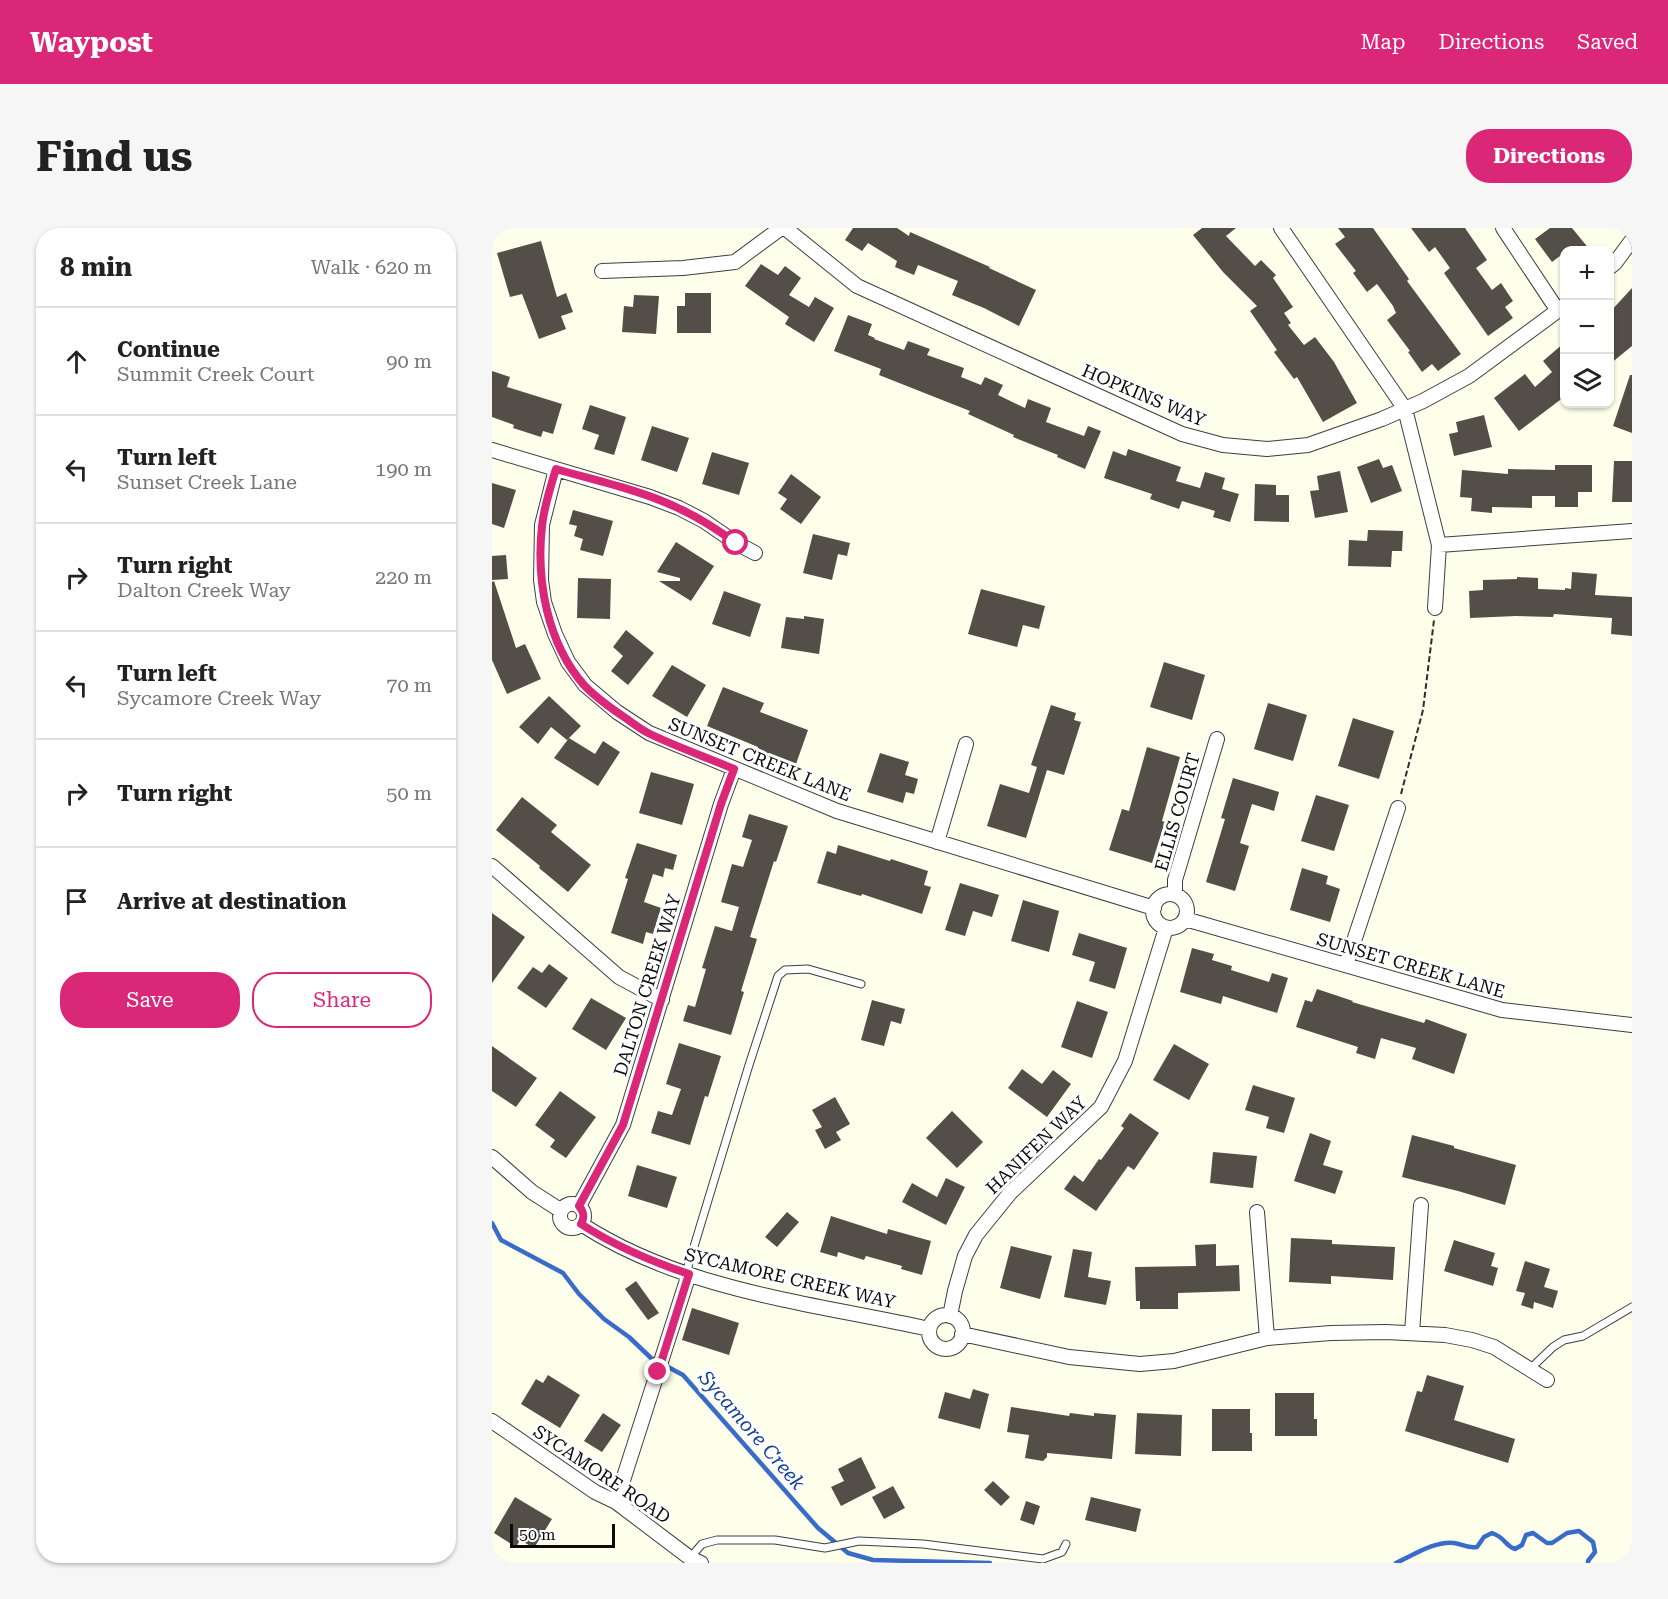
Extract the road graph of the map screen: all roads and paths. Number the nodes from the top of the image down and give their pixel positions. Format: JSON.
{"nodes":[{"id":1,"x":783,"y":228,"type":"edge"},
{"id":2,"x":1281,"y":228,"type":"edge"},
{"id":3,"x":1503,"y":228,"type":"edge"},
{"id":4,"x":1632,"y":240,"type":"edge"},
{"id":5,"x":1614,"y":262,"type":"edge"},
{"id":6,"x":602,"y":271,"type":"dead end"},
{"id":7,"x":1560,"y":307,"type":"edge"},
{"id":8,"x":1560,"y":309,"type":"edge"},
{"id":9,"x":1405,"y":409,"type":"junction"},
{"id":10,"x":492,"y":450,"type":"edge"},
{"id":11,"x":556,"y":469,"type":"junction"},
{"id":12,"x":1632,"y":531,"type":"edge"},
{"id":13,"x":1438,"y":545,"type":"junction"},
{"id":14,"x":755,"y":553,"type":"dead end"},
{"id":15,"x":1435,"y":608,"type":"joint"},
{"id":16,"x":1217,"y":739,"type":"dead end"},
{"id":17,"x":966,"y":744,"type":"dead end"},
{"id":18,"x":734,"y":769,"type":"junction"},
{"id":19,"x":1398,"y":808,"type":"joint"},
{"id":20,"x":937,"y":842,"type":"junction"},
{"id":21,"x":492,"y":866,"type":"edge"},
{"id":22,"x":1175,"y":895,"type":"junction"},
{"id":23,"x":1154,"y":908,"type":"junction"},
{"id":24,"x":1185,"y":919,"type":"junction"},
{"id":25,"x":1166,"y":928,"type":"junction"},
{"id":26,"x":1346,"y":965,"type":"junction"},
{"id":27,"x":861,"y":984,"type":"dead end"},
{"id":28,"x":662,"y":1000,"type":"junction"},
{"id":29,"x":1632,"y":1025,"type":"edge"},
{"id":30,"x":492,"y":1157,"type":"edge"},
{"id":31,"x":1421,"y":1205,"type":"dead end"},
{"id":32,"x":579,"y":1206,"type":"junction"},
{"id":33,"x":560,"y":1210,"type":"junction"},
{"id":34,"x":1257,"y":1212,"type":"dead end"},
{"id":35,"x":581,"y":1224,"type":"junction"},
{"id":36,"x":688,"y":1273,"type":"junction"},
{"id":37,"x":1632,"y":1307,"type":"edge"},
{"id":38,"x":950,"y":1316,"type":"junction"},
{"id":39,"x":929,"y":1329,"type":"junction"},
{"id":40,"x":1412,"y":1333,"type":"junction"},
{"id":41,"x":962,"y":1334,"type":"junction"},
{"id":42,"x":1267,"y":1338,"type":"junction"},
{"id":43,"x":1530,"y":1370,"type":"junction"},
{"id":44,"x":1547,"y":1380,"type":"dead end"},
{"id":45,"x":492,"y":1421,"type":"edge"},
{"id":46,"x":616,"y":1502,"type":"junction"},
{"id":47,"x":1066,"y":1544,"type":"dead end"},
{"id":48,"x":693,"y":1561,"type":"edge"}],
"edges":[{"from":1,"to":6,"type":"street"},
{"from":1,"to":9,"type":"street","name":"HOPKINS WAY"},
{"from":2,"to":9,"type":"street"},
{"from":3,"to":7,"type":"street"},
{"from":4,"to":5,"type":"street"},
{"from":8,"to":9,"type":"street","name":"HOPKINS WAY"},
{"from":9,"to":13,"type":"street"},
{"from":10,"to":11,"type":"street"},
{"from":11,"to":14,"type":"street"},
{"from":11,"to":18,"type":"street","name":"SUNSET CREEK LANE"},
{"from":12,"to":13,"type":"street"},
{"from":13,"to":15,"type":"street"},
{"from":15,"to":19,"type":"path"},
{"from":16,"to":22,"type":"street","name":"ELLIS COURT"},
{"from":17,"to":20,"type":"street"},
{"from":18,"to":20,"type":"street","name":"SUNSET CREEK LANE"},
{"from":18,"to":28,"type":"street","name":"DALTON CREEK WAY"},
{"from":19,"to":26,"type":"street"},
{"from":20,"to":23,"type":"street","name":"SUNSET CREEK LANE"},
{"from":21,"to":28,"type":"street"},
{"from":22,"to":23,"type":"street"},
{"from":22,"to":24,"type":"street"},
{"from":23,"to":25,"type":"street"},
{"from":24,"to":25,"type":"street"},
{"from":24,"to":26,"type":"street","name":"SUNSET CREEK LANE"},
{"from":25,"to":38,"type":"street","name":"HANIFEN WAY"},
{"from":26,"to":29,"type":"street","name":"SUNSET CREEK LANE"},
{"from":27,"to":36,"type":"lane"},
{"from":28,"to":32,"type":"street","name":"DALTON CREEK WAY"},
{"from":30,"to":33,"type":"street"},
{"from":31,"to":40,"type":"street"},
{"from":32,"to":33,"type":"street"},
{"from":32,"to":35,"type":"street"},
{"from":33,"to":35,"type":"street"},
{"from":34,"to":42,"type":"street"},
{"from":35,"to":36,"type":"street","name":"SYCAMORE CREEK WAY"},
{"from":36,"to":39,"type":"street","name":"SYCAMORE CREEK WAY"},
{"from":36,"to":46,"type":"street"},
{"from":37,"to":43,"type":"lane"},
{"from":38,"to":39,"type":"street"},
{"from":38,"to":41,"type":"street"},
{"from":39,"to":41,"type":"street"},
{"from":40,"to":42,"type":"street"},
{"from":40,"to":43,"type":"street"},
{"from":41,"to":42,"type":"street"},
{"from":43,"to":44,"type":"street"},
{"from":45,"to":46,"type":"street","name":"SYCAMORE ROAD"},
{"from":46,"to":48,"type":"street","name":"SYCAMORE ROAD"},
{"from":47,"to":48,"type":"lane"}]}
